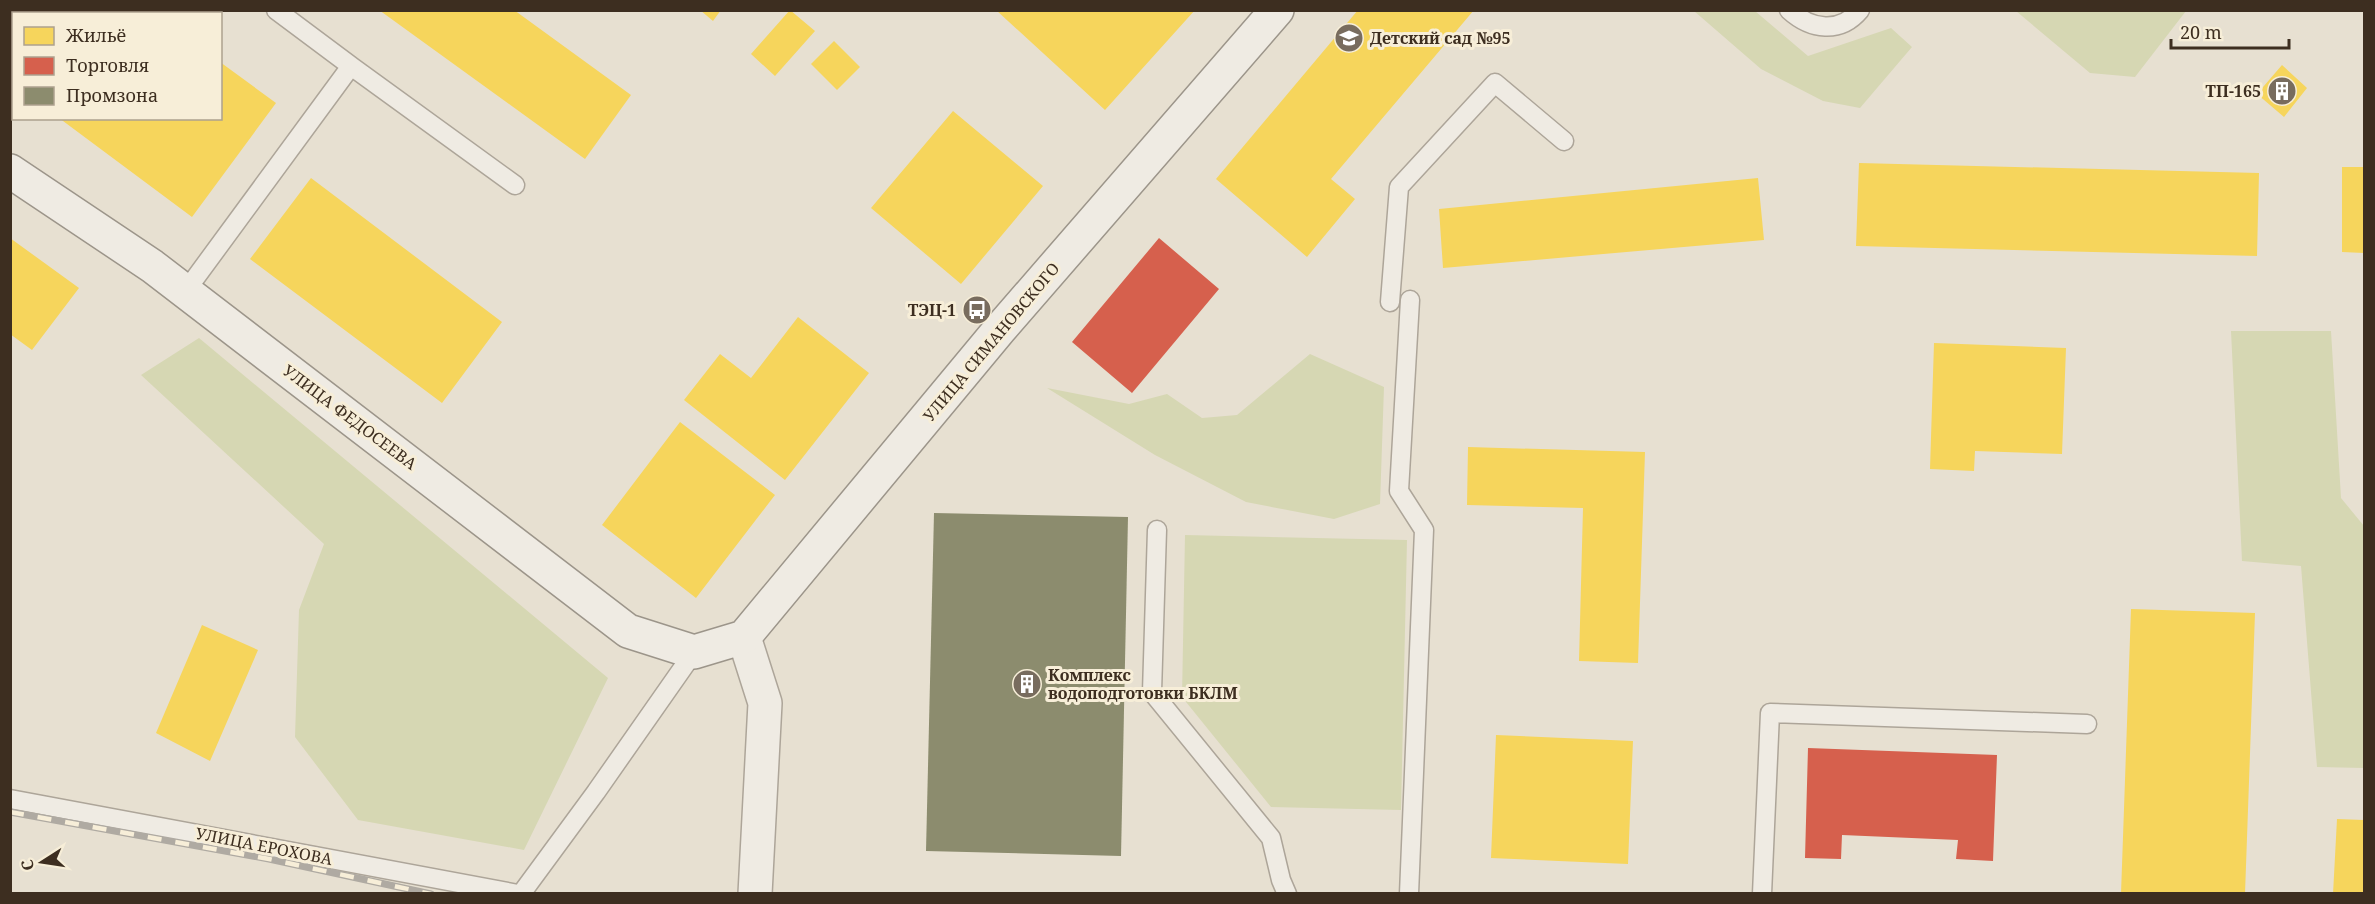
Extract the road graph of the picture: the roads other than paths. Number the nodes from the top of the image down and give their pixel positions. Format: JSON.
{"nodes":[{"id":1,"x":276,"y":10,"type":"edge"},
{"id":2,"x":1277,"y":10,"type":"edge"},
{"id":3,"x":1789,"y":10,"type":"edge"},
{"id":4,"x":1860,"y":10,"type":"edge"},
{"id":5,"x":351,"y":66,"type":"junction"},
{"id":6,"x":1564,"y":141,"type":"dead end"},
{"id":7,"x":10,"y":171,"type":"edge"},
{"id":8,"x":515,"y":185,"type":"dead end"},
{"id":9,"x":185,"y":292,"type":"junction"},
{"id":10,"x":1410,"y":300,"type":"dead end"},
{"id":11,"x":1390,"y":302,"type":"dead end"},
{"id":12,"x":1157,"y":530,"type":"dead end"},
{"id":13,"x":744,"y":637,"type":"junction"},
{"id":14,"x":694,"y":652,"type":"junction"},
{"id":15,"x":2087,"y":724,"type":"dead end"},
{"id":16,"x":10,"y":798,"type":"edge"},
{"id":17,"x":519,"y":894,"type":"edge"},
{"id":18,"x":755,"y":894,"type":"edge"},
{"id":19,"x":1287,"y":894,"type":"edge"},
{"id":20,"x":1409,"y":894,"type":"edge"},
{"id":21,"x":1762,"y":894,"type":"edge"}],
"edges":[{"from":1,"to":5,"type":"lane"},
{"from":2,"to":13,"type":"street","name":"УЛИЦА СИМАНОВСКОГО"},
{"from":3,"to":4,"type":"lane"},
{"from":5,"to":8,"type":"lane"},
{"from":5,"to":9,"type":"lane"},
{"from":6,"to":11,"type":"lane"},
{"from":7,"to":9,"type":"street","name":"УЛИЦА ФЕДОСЕЕВА"},
{"from":9,"to":14,"type":"street","name":"УЛИЦА ФЕДОСЕЕВА"},
{"from":10,"to":20,"type":"lane"},
{"from":12,"to":19,"type":"lane"},
{"from":13,"to":14,"type":"street"},
{"from":13,"to":18,"type":"street"},
{"from":14,"to":17,"type":"lane"},
{"from":15,"to":21,"type":"lane"},
{"from":16,"to":17,"type":"lane","name":"УЛИЦА ЕРОХОВА"}]}
